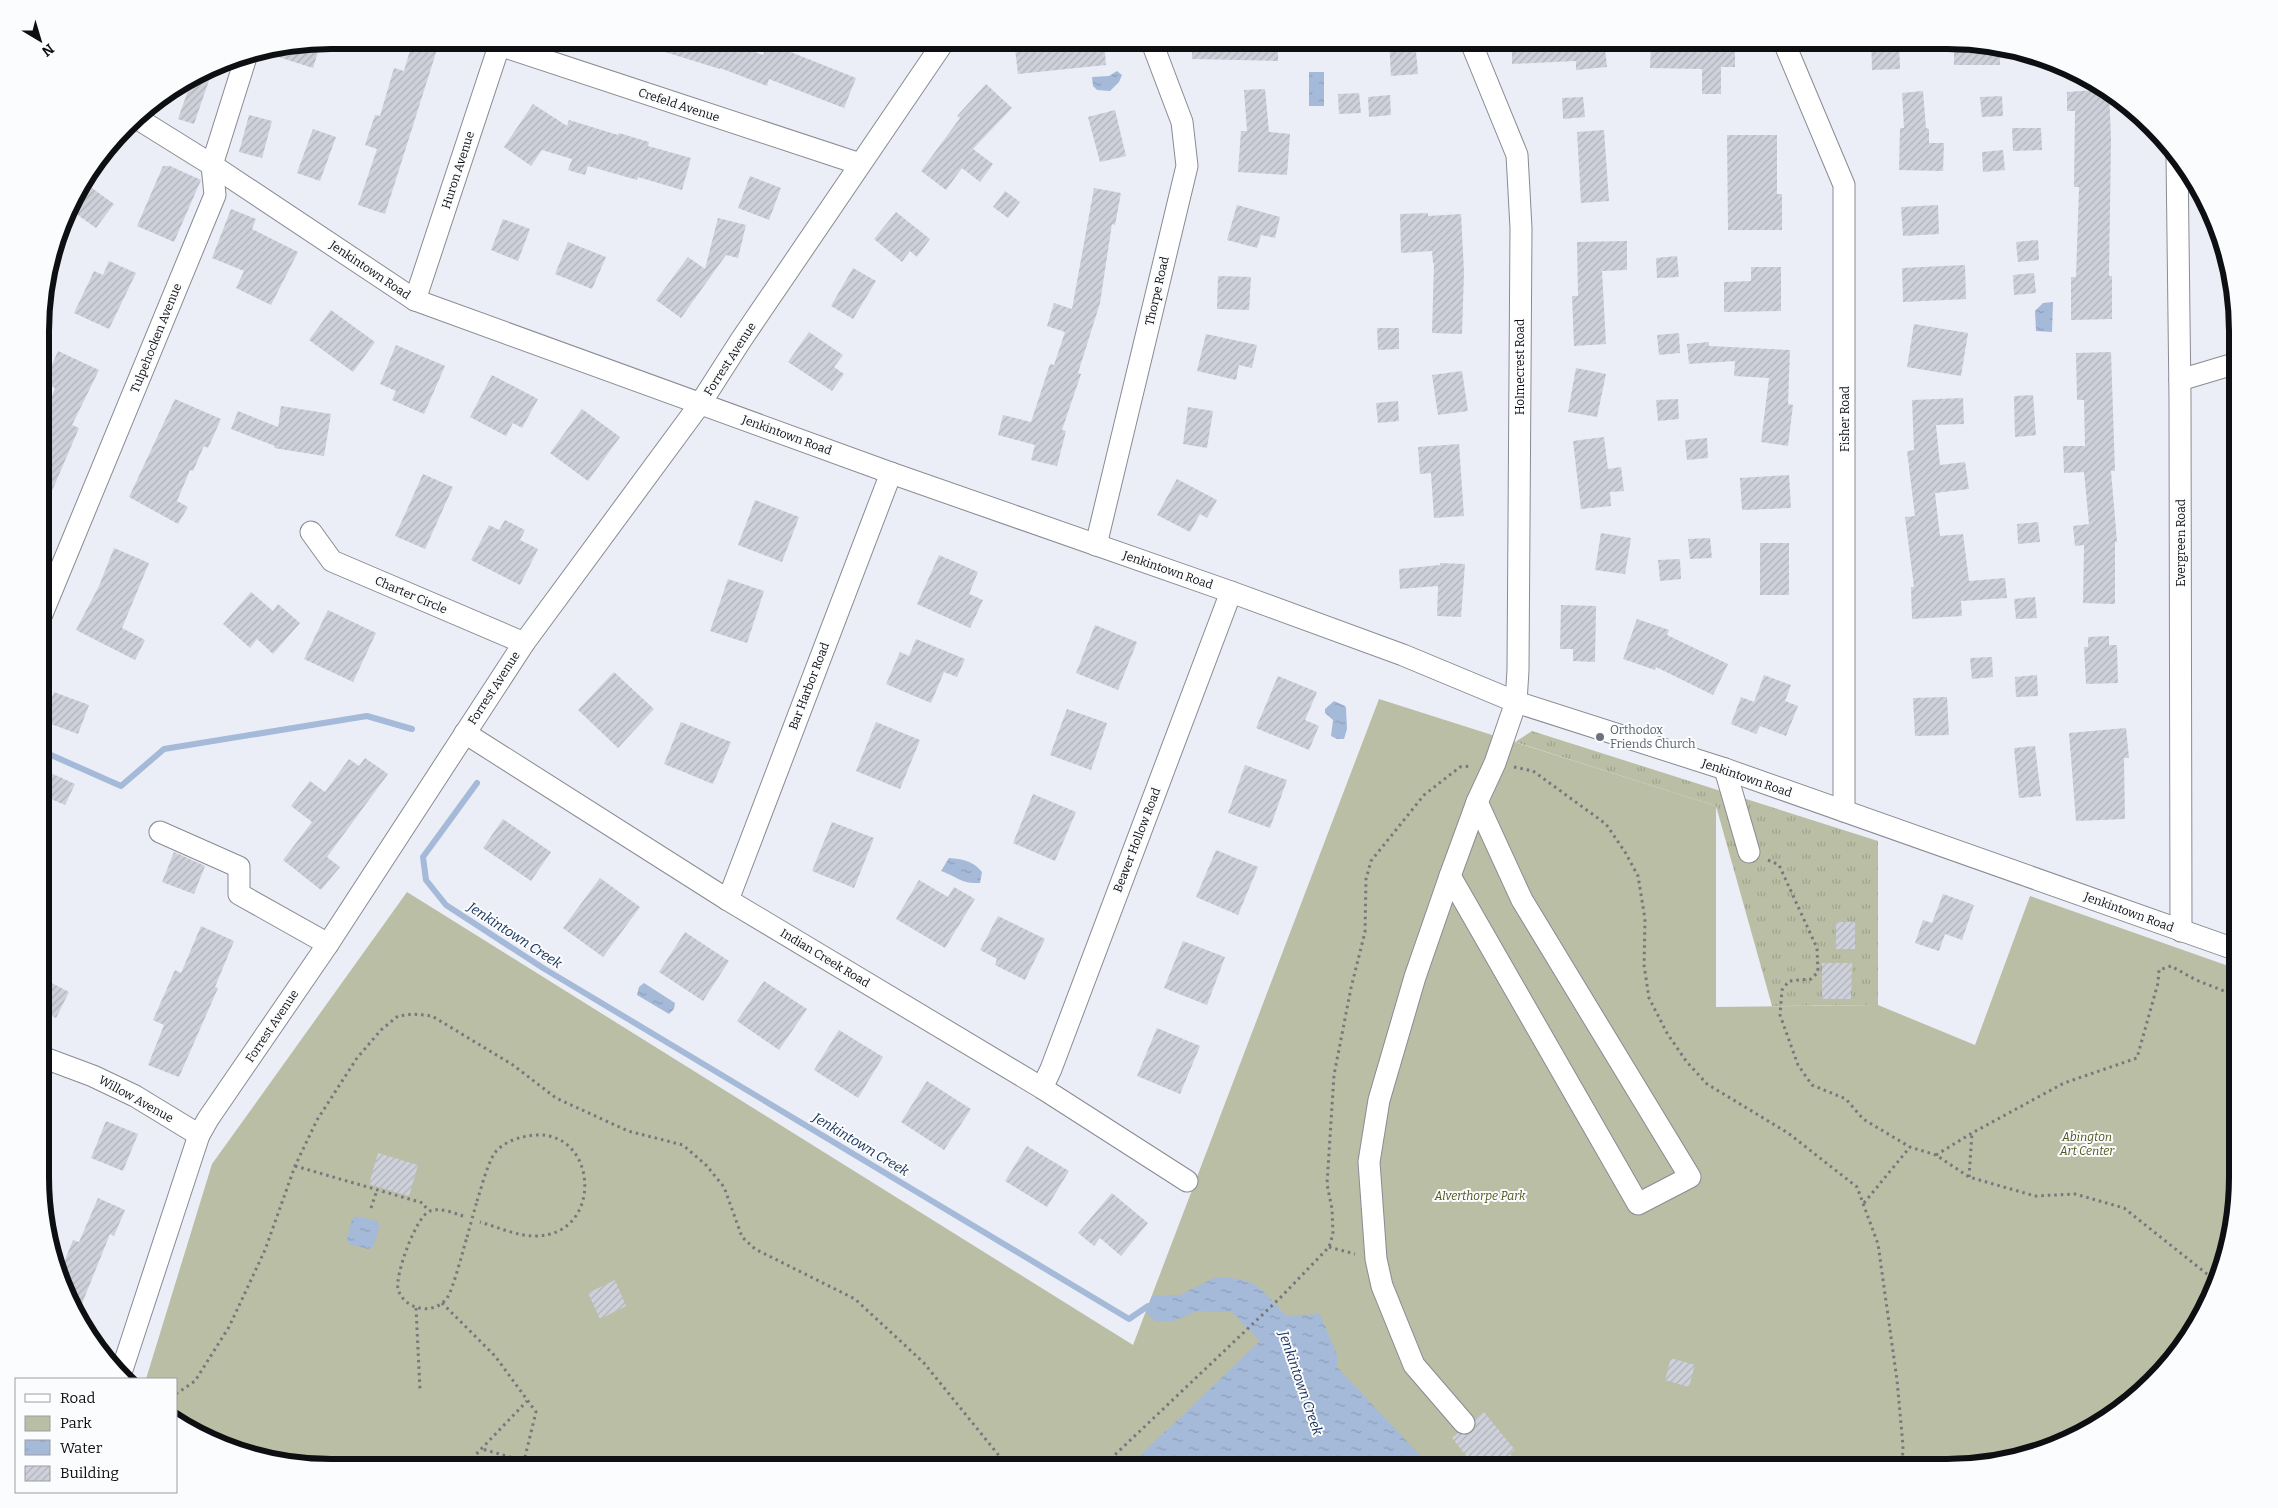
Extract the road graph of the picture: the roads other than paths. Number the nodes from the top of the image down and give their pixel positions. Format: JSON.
{"nodes":[{"id":1,"x":498,"y":49,"type":"edge"},
{"id":2,"x":518,"y":49,"type":"edge"},
{"id":3,"x":939,"y":49,"type":"edge"},
{"id":4,"x":1154,"y":49,"type":"edge"},
{"id":5,"x":1474,"y":49,"type":"edge"},
{"id":6,"x":1787,"y":49,"type":"edge"},
{"id":7,"x":244,"y":63,"type":"edge"},
{"id":8,"x":142,"y":121,"type":"edge"},
{"id":9,"x":860,"y":164,"type":"junction"},
{"id":10,"x":212,"y":165,"type":"junction"},
{"id":11,"x":2177,"y":167,"type":"edge"},
{"id":12,"x":415,"y":300,"type":"junction"},
{"id":13,"x":2229,"y":365,"type":"edge"},
{"id":14,"x":2180,"y":380,"type":"junction"},
{"id":15,"x":700,"y":404,"type":"junction"},
{"id":16,"x":891,"y":473,"type":"junction"},
{"id":17,"x":311,"y":532,"type":"dead end"},
{"id":18,"x":1096,"y":545,"type":"junction"},
{"id":19,"x":1230,"y":592,"type":"junction"},
{"id":20,"x":49,"y":597,"type":"edge"},
{"id":21,"x":524,"y":643,"type":"junction"},
{"id":22,"x":1516,"y":702,"type":"junction"},
{"id":23,"x":465,"y":733,"type":"junction"},
{"id":24,"x":1725,"y":769,"type":"junction"},
{"id":25,"x":1477,"y":802,"type":"junction"},
{"id":26,"x":1844,"y":811,"type":"junction"},
{"id":27,"x":160,"y":832,"type":"dead end"},
{"id":28,"x":1750,"y":852,"type":"road end"},
{"id":29,"x":1450,"y":876,"type":"junction"},
{"id":30,"x":728,"y":900,"type":"junction"},
{"id":31,"x":2181,"y":931,"type":"junction"},
{"id":32,"x":328,"y":944,"type":"junction"},
{"id":33,"x":2229,"y":947,"type":"edge"},
{"id":34,"x":49,"y":1060,"type":"edge"},
{"id":35,"x":1042,"y":1088,"type":"junction"},
{"id":36,"x":199,"y":1136,"type":"junction"},
{"id":37,"x":1187,"y":1181,"type":"dead end"},
{"id":38,"x":123,"y":1367,"type":"edge"},
{"id":39,"x":1464,"y":1423,"type":"dead end"}],
"edges":[{"from":1,"to":12,"type":"street","name":"Huron Avenue"},
{"from":2,"to":9,"type":"street","name":"Crefeld Avenue"},
{"from":3,"to":9,"type":"street","name":"Forrest Avenue"},
{"from":4,"to":18,"type":"street","name":"Thorpe Road"},
{"from":5,"to":22,"type":"street","name":"Holmecrest Road"},
{"from":6,"to":26,"type":"street","name":"Fisher Road"},
{"from":7,"to":10,"type":"street","name":"Tulpehocken Avenue"},
{"from":8,"to":10,"type":"street","name":"Jenkintown Road"},
{"from":9,"to":15,"type":"street","name":"Forrest Avenue"},
{"from":10,"to":12,"type":"street","name":"Jenkintown Road"},
{"from":10,"to":20,"type":"street","name":"Tulpehocken Avenue"},
{"from":11,"to":14,"type":"street","name":"Evergreen Road"},
{"from":12,"to":15,"type":"street","name":"Jenkintown Road"},
{"from":13,"to":14,"type":"street"},
{"from":14,"to":31,"type":"street","name":"Evergreen Road"},
{"from":15,"to":16,"type":"street","name":"Jenkintown Road"},
{"from":15,"to":21,"type":"street","name":"Forrest Avenue"},
{"from":16,"to":18,"type":"street","name":"Jenkintown Road"},
{"from":16,"to":30,"type":"street","name":"Bar Harbor Road"},
{"from":17,"to":21,"type":"street","name":"Charter Circle"},
{"from":18,"to":19,"type":"street","name":"Jenkintown Road"},
{"from":19,"to":22,"type":"street","name":"Jenkintown Road"},
{"from":19,"to":35,"type":"street","name":"Beaver Hollow Road"},
{"from":21,"to":23,"type":"street","name":"Forrest Avenue"},
{"from":22,"to":24,"type":"street","name":"Jenkintown Road"},
{"from":22,"to":25,"type":"street","name":"Holmecrest Road"},
{"from":23,"to":30,"type":"street","name":"Indian Creek Road"},
{"from":23,"to":32,"type":"street","name":"Forrest Avenue"},
{"from":24,"to":26,"type":"street","name":"Jenkintown Road"},
{"from":24,"to":28,"type":"street"},
{"from":25,"to":29,"type":"street","name":"Holmecrest Road"},
{"from":25,"to":29,"type":"street"},
{"from":26,"to":31,"type":"street","name":"Jenkintown Road"},
{"from":27,"to":32,"type":"street"},
{"from":29,"to":39,"type":"street","name":"Holmecrest Road"},
{"from":30,"to":35,"type":"street","name":"Indian Creek Road"},
{"from":31,"to":33,"type":"street","name":"Jenkintown Road"},
{"from":32,"to":36,"type":"street","name":"Forrest Avenue"},
{"from":34,"to":36,"type":"street","name":"Willow Avenue"},
{"from":35,"to":37,"type":"street","name":"Indian Creek Road"},
{"from":36,"to":38,"type":"street","name":"Forrest Avenue"}]}
